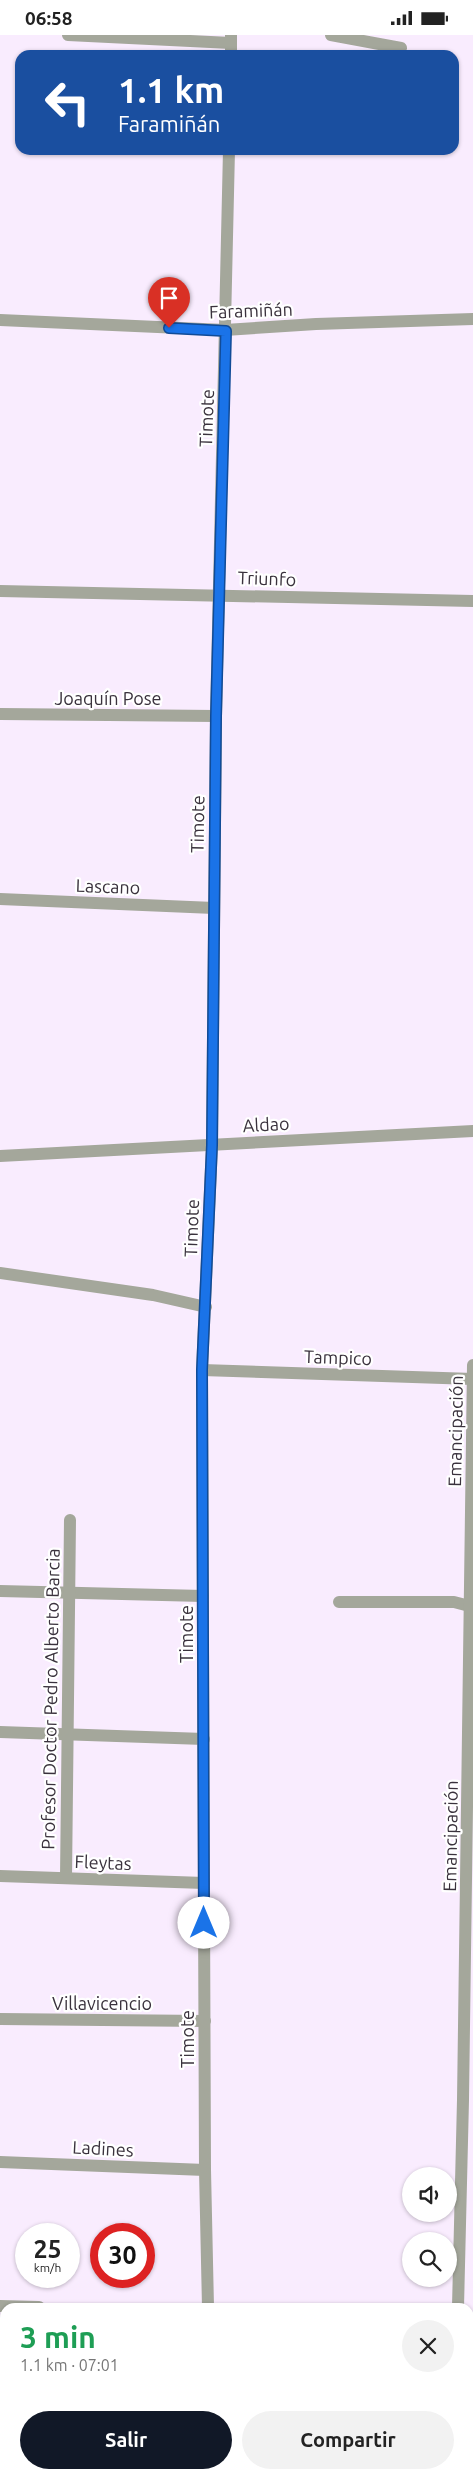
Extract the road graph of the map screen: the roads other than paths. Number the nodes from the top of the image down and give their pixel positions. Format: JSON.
{"nodes":[{"id":1,"x":68,"y":35,"type":"edge"},
{"id":2,"x":330,"y":35,"type":"edge"},
{"id":3,"x":231,"y":44,"type":"edge"},
{"id":4,"x":401,"y":48,"type":"dead end"},
{"id":5,"x":229,"y":155,"type":"edge"},
{"id":6,"x":473,"y":319,"type":"edge"},
{"id":7,"x":0,"y":320,"type":"edge"},
{"id":8,"x":226,"y":331,"type":"junction"},
{"id":9,"x":0,"y":591,"type":"edge"},
{"id":10,"x":218,"y":594,"type":"junction"},
{"id":11,"x":473,"y":601,"type":"edge"},
{"id":12,"x":0,"y":714,"type":"edge"},
{"id":13,"x":216,"y":716,"type":"junction"},
{"id":14,"x":0,"y":899,"type":"edge"},
{"id":15,"x":214,"y":908,"type":"junction"},
{"id":16,"x":473,"y":1131,"type":"edge"},
{"id":17,"x":212,"y":1145,"type":"junction"},
{"id":18,"x":0,"y":1156,"type":"edge"},
{"id":19,"x":0,"y":1273,"type":"edge"},
{"id":20,"x":206,"y":1307,"type":"junction"},
{"id":21,"x":473,"y":1365,"type":"edge"},
{"id":22,"x":202,"y":1370,"type":"junction"},
{"id":23,"x":473,"y":1379,"type":"edge"},
{"id":24,"x":70,"y":1520,"type":"dead end"},
{"id":25,"x":0,"y":1591,"type":"edge"},
{"id":26,"x":70,"y":1595,"type":"junction"},
{"id":27,"x":203,"y":1596,"type":"junction"},
{"id":28,"x":340,"y":1602,"type":"dead end"},
{"id":29,"x":472,"y":1607,"type":"edge"},
{"id":30,"x":0,"y":1732,"type":"edge"},
{"id":31,"x":68,"y":1734,"type":"junction"},
{"id":32,"x":204,"y":1739,"type":"junction"},
{"id":33,"x":0,"y":1876,"type":"edge"},
{"id":34,"x":66,"y":1878,"type":"junction"},
{"id":35,"x":204,"y":1883,"type":"junction"},
{"id":36,"x":0,"y":2019,"type":"edge"},
{"id":37,"x":205,"y":2021,"type":"junction"},
{"id":38,"x":468,"y":2100,"type":"edge"},
{"id":39,"x":0,"y":2162,"type":"edge"},
{"id":40,"x":205,"y":2170,"type":"junction"},
{"id":41,"x":208,"y":2303,"type":"edge"},
{"id":42,"x":458,"y":2303,"type":"edge"}],
"edges":[{"from":1,"to":3,"type":"street"},
{"from":2,"to":4,"type":"street"},
{"from":5,"to":8,"type":"street","name":"Timote"},
{"from":6,"to":8,"type":"street","name":"Faramiñán"},
{"from":7,"to":8,"type":"street","name":"Faramiñán"},
{"from":8,"to":10,"type":"street","name":"Timote"},
{"from":9,"to":10,"type":"street","name":"Triunfo"},
{"from":10,"to":11,"type":"street","name":"Triunfo"},
{"from":10,"to":13,"type":"street","name":"Timote"},
{"from":12,"to":13,"type":"street","name":"Joaquín Pose"},
{"from":13,"to":15,"type":"street","name":"Timote"},
{"from":14,"to":15,"type":"street","name":"Lascano"},
{"from":15,"to":17,"type":"street","name":"Timote"},
{"from":16,"to":17,"type":"street","name":"Aldao"},
{"from":17,"to":18,"type":"street","name":"Aldao"},
{"from":17,"to":20,"type":"street","name":"Timote"},
{"from":19,"to":20,"type":"street"},
{"from":20,"to":22,"type":"street","name":"Timote"},
{"from":21,"to":23,"type":"street","name":"Emancipación"},
{"from":22,"to":23,"type":"street","name":"Tampico"},
{"from":22,"to":27,"type":"street","name":"Timote"},
{"from":23,"to":29,"type":"street","name":"Emancipación"},
{"from":24,"to":26,"type":"street","name":"Profesor Doctor Pedro Alberto Barcia"},
{"from":25,"to":26,"type":"street"},
{"from":26,"to":27,"type":"street"},
{"from":26,"to":31,"type":"street","name":"Profesor Doctor Pedro Alberto Barcia"},
{"from":27,"to":32,"type":"street","name":"Timote"},
{"from":28,"to":29,"type":"street"},
{"from":29,"to":38,"type":"street","name":"Emancipación"},
{"from":30,"to":31,"type":"street"},
{"from":31,"to":32,"type":"street"},
{"from":31,"to":34,"type":"street","name":"Profesor Doctor Pedro Alberto Barcia"},
{"from":32,"to":35,"type":"street","name":"Timote"},
{"from":33,"to":34,"type":"street","name":"Fleytas"},
{"from":34,"to":35,"type":"street","name":"Fleytas"},
{"from":35,"to":37,"type":"street","name":"Timote"},
{"from":36,"to":37,"type":"street","name":"Villavicencio"},
{"from":37,"to":40,"type":"street","name":"Timote"},
{"from":38,"to":42,"type":"street","name":"Emancipación"},
{"from":39,"to":40,"type":"street","name":"Ladines"},
{"from":40,"to":41,"type":"street","name":"Timote"}]}
